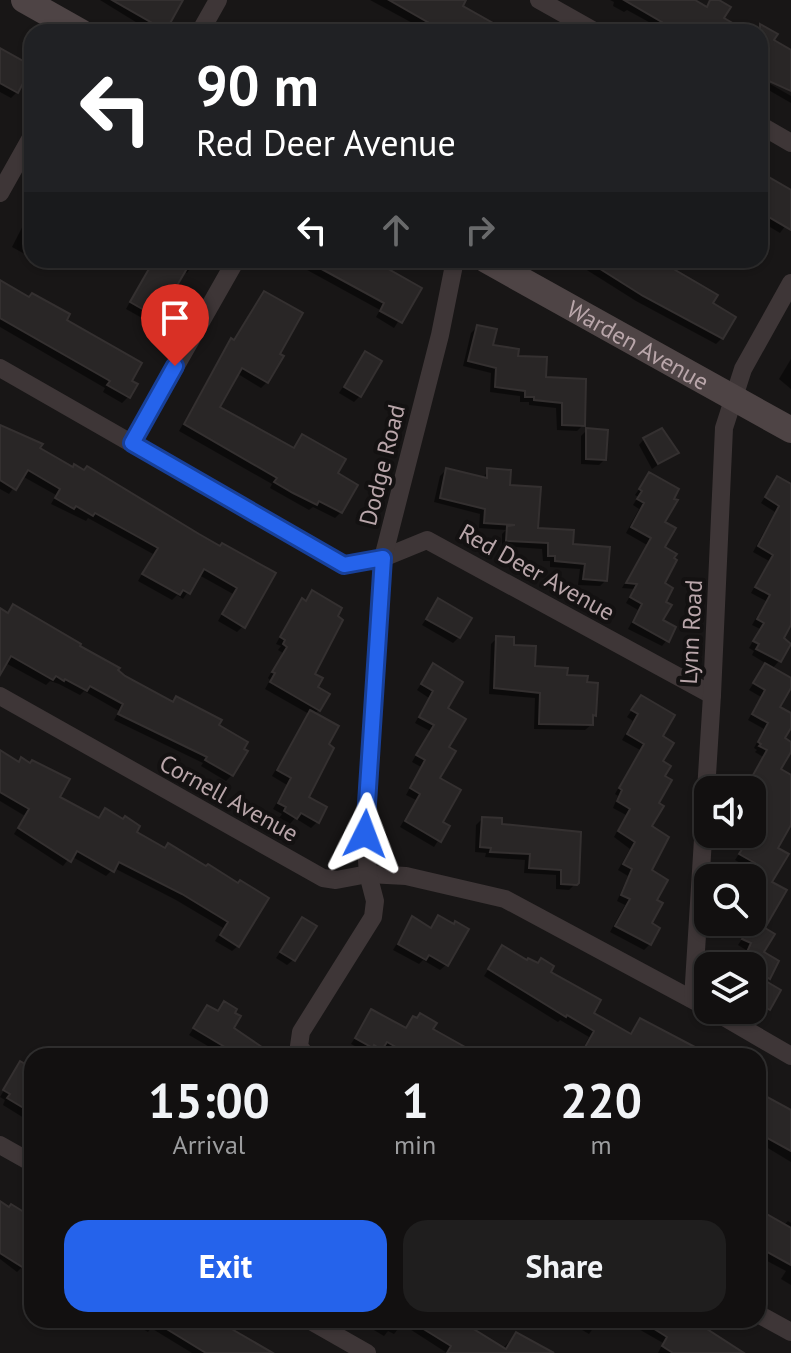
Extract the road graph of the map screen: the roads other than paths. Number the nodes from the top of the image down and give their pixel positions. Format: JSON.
{"nodes":[{"id":1,"x":24,"y":0,"type":"edge"},
{"id":2,"x":218,"y":0,"type":"edge"},
{"id":3,"x":539,"y":0,"type":"edge"},
{"id":4,"x":67,"y":24,"type":"edge"},
{"id":5,"x":204,"y":24,"type":"edge"},
{"id":6,"x":582,"y":24,"type":"edge"},
{"id":7,"x":768,"y":130,"type":"edge"},
{"id":8,"x":791,"y":143,"type":"edge"},
{"id":9,"x":24,"y":150,"type":"edge"},
{"id":10,"x":0,"y":193,"type":"edge"},
{"id":11,"x":231,"y":268,"type":"edge"},
{"id":12,"x":453,"y":268,"type":"edge"},
{"id":13,"x":500,"y":268,"type":"edge"},
{"id":14,"x":791,"y":283,"type":"edge"},
{"id":15,"x":0,"y":368,"type":"edge"},
{"id":16,"x":733,"y":398,"type":"junction"},
{"id":17,"x":791,"y":430,"type":"edge"},
{"id":18,"x":132,"y":443,"type":"junction"},
{"id":19,"x":383,"y":558,"type":"junction"},
{"id":20,"x":712,"y":695,"type":"junction"},
{"id":21,"x":0,"y":696,"type":"edge"},
{"id":22,"x":368,"y":874,"type":"junction"},
{"id":23,"x":705,"y":952,"type":"edge"},
{"id":24,"x":694,"y":1001,"type":"edge"},
{"id":25,"x":735,"y":1024,"type":"edge"},
{"id":26,"x":303,"y":1048,"type":"edge"},
{"id":27,"x":791,"y":1056,"type":"edge"},
{"id":28,"x":0,"y":1145,"type":"edge"},
{"id":29,"x":24,"y":1158,"type":"edge"},
{"id":30,"x":766,"y":1318,"type":"edge"},
{"id":31,"x":323,"y":1328,"type":"edge"},
{"id":32,"x":791,"y":1332,"type":"edge"},
{"id":33,"x":367,"y":1353,"type":"edge"}],
"edges":[{"from":1,"to":4,"type":"main road"},
{"from":2,"to":5,"type":"street"},
{"from":3,"to":6,"type":"street"},
{"from":7,"to":8,"type":"street"},
{"from":9,"to":10,"type":"street"},
{"from":11,"to":18,"type":"street"},
{"from":12,"to":19,"type":"street","name":"Dodge Road"},
{"from":13,"to":16,"type":"main road","name":"Warden Avenue"},
{"from":14,"to":16,"type":"street","name":"Lynn Road"},
{"from":15,"to":18,"type":"street","name":"Red Deer Avenue"},
{"from":16,"to":17,"type":"main road","name":"Warden Avenue"},
{"from":16,"to":20,"type":"street","name":"Lynn Road"},
{"from":18,"to":19,"type":"street","name":"Red Deer Avenue"},
{"from":19,"to":20,"type":"street","name":"Red Deer Avenue"},
{"from":19,"to":22,"type":"street","name":"Dodge Road"},
{"from":20,"to":23,"type":"street","name":"Lynn Road"},
{"from":21,"to":22,"type":"street","name":"Cornell Avenue"},
{"from":22,"to":24,"type":"street","name":"Cornell Avenue"},
{"from":22,"to":26,"type":"street","name":"Dodge Road"},
{"from":25,"to":27,"type":"street","name":"Cornell Avenue"},
{"from":28,"to":29,"type":"street"},
{"from":30,"to":32,"type":"street"},
{"from":31,"to":33,"type":"street"}]}
